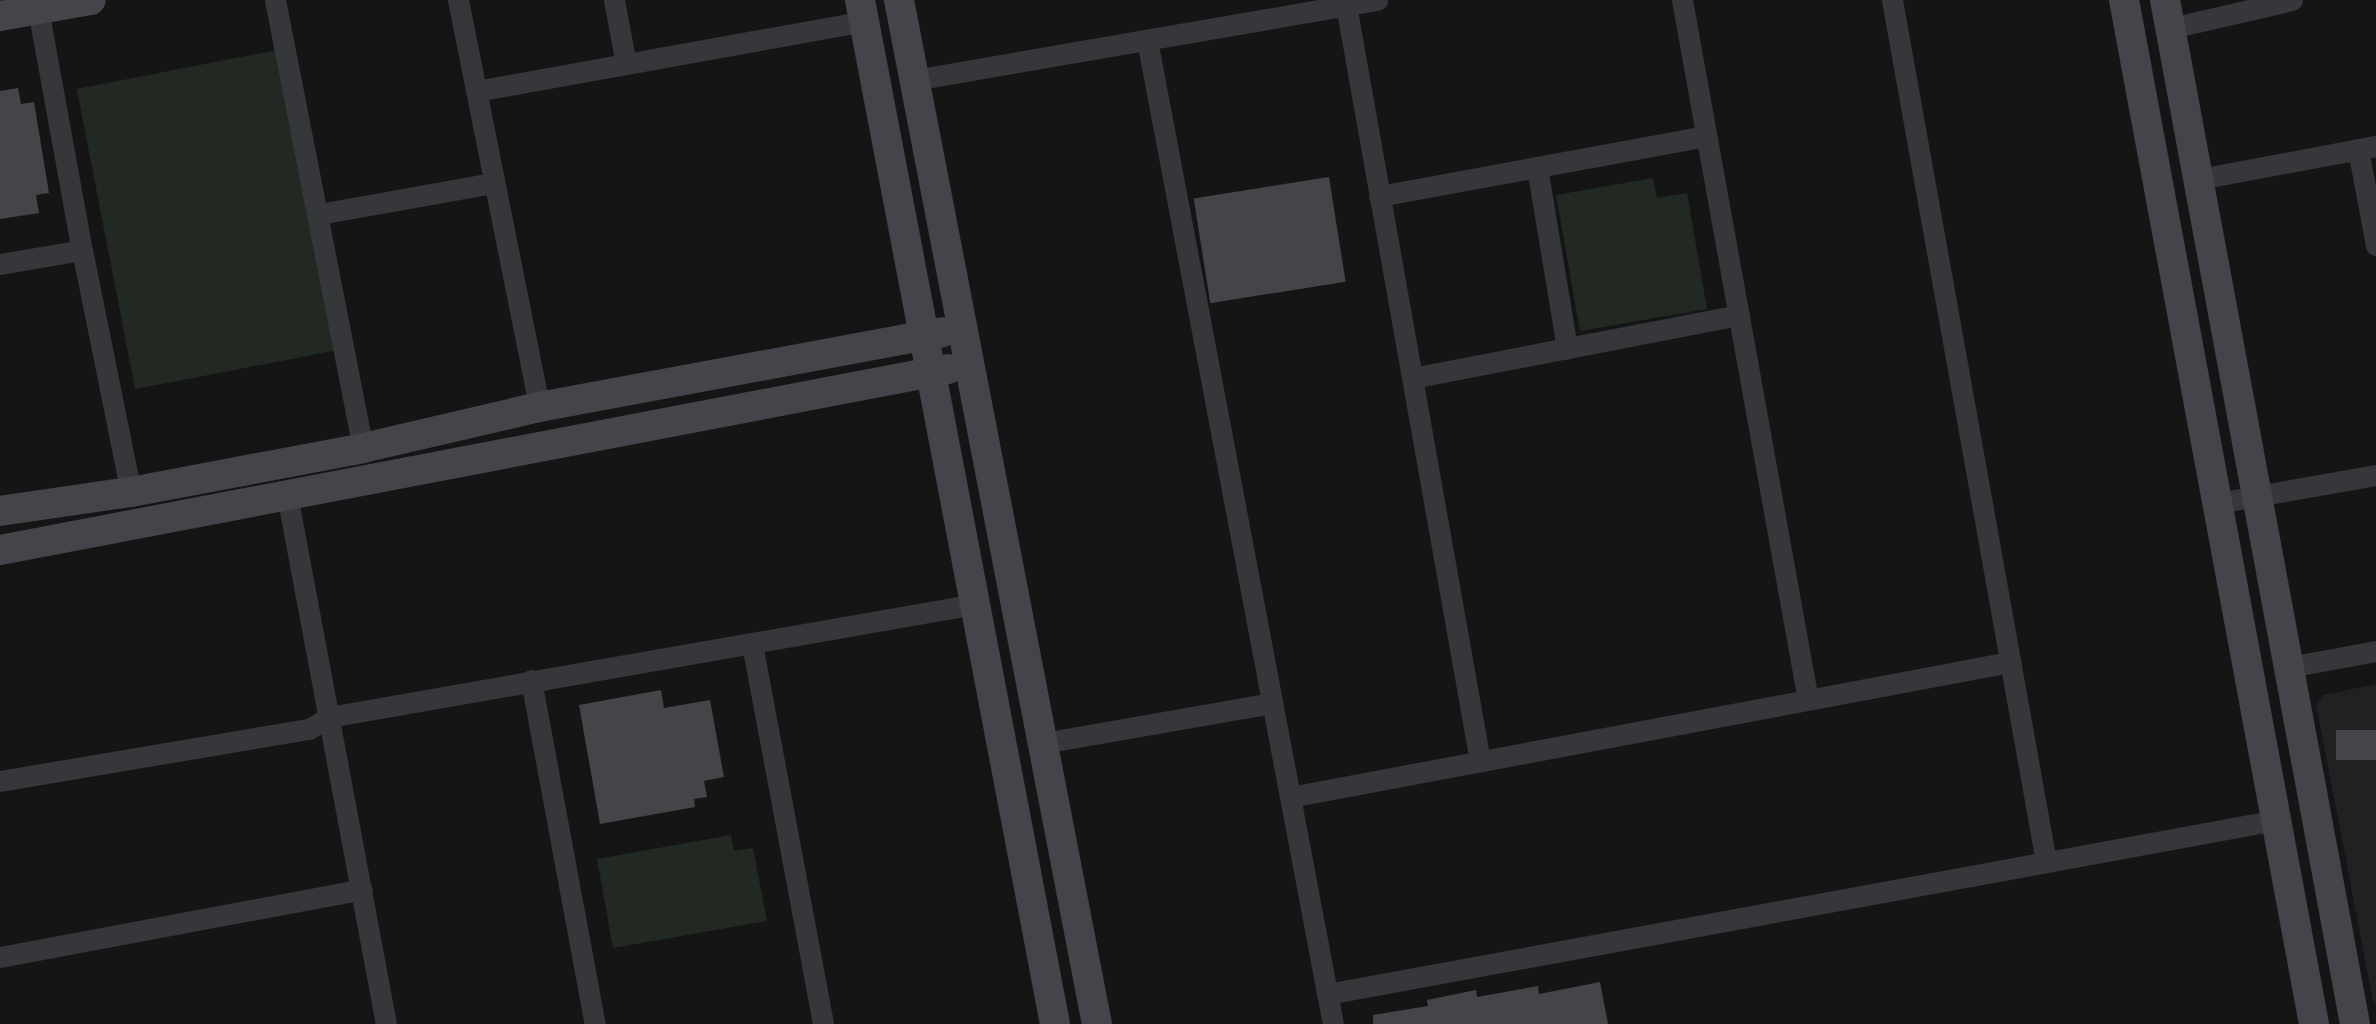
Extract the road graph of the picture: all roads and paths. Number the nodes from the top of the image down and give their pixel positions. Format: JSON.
{"nodes":[{"id":1,"x":91,"y":0,"type":"edge"},
{"id":2,"x":275,"y":0,"type":"edge"},
{"id":3,"x":458,"y":0,"type":"edge"},
{"id":4,"x":614,"y":0,"type":"edge"},
{"id":5,"x":899,"y":0,"type":"edge"},
{"id":6,"x":1377,"y":0,"type":"edge"},
{"id":7,"x":1682,"y":0,"type":"edge"},
{"id":8,"x":1892,"y":0,"type":"edge"},
{"id":9,"x":2124,"y":0,"type":"edge"},
{"id":10,"x":2292,"y":0,"type":"edge"},
{"id":11,"x":1346,"y":5,"type":"junction"},
{"id":12,"x":38,"y":9,"type":"junction"},
{"id":13,"x":862,"y":10,"type":"edge"},
{"id":14,"x":2168,"y":14,"type":"edge"},
{"id":15,"x":0,"y":16,"type":"edge"},
{"id":16,"x":1147,"y":40,"type":"junction"},
{"id":17,"x":626,"y":64,"type":"junction"},
{"id":18,"x":914,"y":80,"type":"junction"},
{"id":19,"x":476,"y":91,"type":"junction"},
{"id":20,"x":1706,"y":136,"type":"junction"},
{"id":21,"x":2367,"y":148,"type":"edge"},
{"id":22,"x":1537,"y":167,"type":"junction"},
{"id":23,"x":2199,"y":179,"type":"junction"},
{"id":24,"x":493,"y":183,"type":"junction"},
{"id":25,"x":1380,"y":196,"type":"junction"},
{"id":26,"x":319,"y":214,"type":"junction"},
{"id":27,"x":2376,"y":245,"type":"edge"},
{"id":28,"x":82,"y":250,"type":"junction"},
{"id":29,"x":0,"y":264,"type":"edge"},
{"id":30,"x":1739,"y":316,"type":"junction"},
{"id":31,"x":962,"y":328,"type":"junction"},
{"id":32,"x":924,"y":335,"type":"junction"},
{"id":33,"x":1567,"y":349,"type":"junction"},
{"id":34,"x":970,"y":365,"type":"junction"},
{"id":35,"x":931,"y":372,"type":"junction"},
{"id":36,"x":1412,"y":378,"type":"junction"},
{"id":37,"x":539,"y":407,"type":"junction"},
{"id":38,"x":363,"y":448,"type":"junction"},
{"id":39,"x":2376,"y":475,"type":"edge"},
{"id":40,"x":131,"y":492,"type":"junction"},
{"id":41,"x":287,"y":495,"type":"junction"},
{"id":42,"x":2257,"y":496,"type":"junction"},
{"id":43,"x":2217,"y":502,"type":"junction"},
{"id":44,"x":0,"y":511,"type":"edge"},
{"id":45,"x":0,"y":551,"type":"edge"},
{"id":46,"x":975,"y":604,"type":"junction"},
{"id":47,"x":752,"y":644,"type":"junction"},
{"id":48,"x":2376,"y":651,"type":"edge"},
{"id":49,"x":2010,"y":662,"type":"junction"},
{"id":50,"x":2289,"y":667,"type":"junction"},
{"id":51,"x":531,"y":680,"type":"junction"},
{"id":52,"x":1808,"y":700,"type":"junction"},
{"id":53,"x":1272,"y":703,"type":"junction"},
{"id":54,"x":328,"y":717,"type":"junction"},
{"id":55,"x":1043,"y":743,"type":"junction"},
{"id":56,"x":1480,"y":761,"type":"junction"},
{"id":57,"x":0,"y":781,"type":"edge"},
{"id":58,"x":1290,"y":797,"type":"junction"},
{"id":59,"x":2276,"y":820,"type":"junction"},
{"id":60,"x":2046,"y":862,"type":"junction"},
{"id":61,"x":362,"y":889,"type":"junction"},
{"id":62,"x":0,"y":957,"type":"edge"},
{"id":63,"x":1327,"y":994,"type":"junction"},
{"id":64,"x":386,"y":1024,"type":"edge"},
{"id":65,"x":595,"y":1024,"type":"edge"},
{"id":66,"x":824,"y":1024,"type":"edge"},
{"id":67,"x":1055,"y":1024,"type":"edge"},
{"id":68,"x":1097,"y":1024,"type":"edge"},
{"id":69,"x":1333,"y":1024,"type":"edge"},
{"id":70,"x":2314,"y":1024,"type":"edge"},
{"id":71,"x":2355,"y":1024,"type":"edge"}],
"edges":[{"from":1,"to":12,"type":"main road"},
{"from":2,"to":26,"type":"street"},
{"from":3,"to":19,"type":"street"},
{"from":4,"to":17,"type":"street"},
{"from":5,"to":18,"type":"main road"},
{"from":6,"to":11,"type":"street"},
{"from":7,"to":20,"type":"street"},
{"from":8,"to":49,"type":"street"},
{"from":9,"to":43,"type":"main road"},
{"from":10,"to":14,"type":"street"},
{"from":11,"to":16,"type":"street"},
{"from":11,"to":25,"type":"street"},
{"from":12,"to":15,"type":"main road"},
{"from":12,"to":28,"type":"street"},
{"from":13,"to":17,"type":"street"},
{"from":13,"to":32,"type":"main road"},
{"from":14,"to":23,"type":"main road"},
{"from":16,"to":18,"type":"street"},
{"from":16,"to":53,"type":"street"},
{"from":17,"to":19,"type":"street"},
{"from":18,"to":31,"type":"main road"},
{"from":19,"to":24,"type":"street"},
{"from":20,"to":22,"type":"street"},
{"from":20,"to":30,"type":"street"},
{"from":21,"to":23,"type":"street"},
{"from":21,"to":27,"type":"street"},
{"from":22,"to":25,"type":"street"},
{"from":22,"to":33,"type":"street"},
{"from":23,"to":42,"type":"main road"},
{"from":24,"to":26,"type":"street"},
{"from":24,"to":37,"type":"street"},
{"from":25,"to":36,"type":"street"},
{"from":26,"to":38,"type":"street"},
{"from":28,"to":29,"type":"street"},
{"from":28,"to":40,"type":"street"},
{"from":30,"to":33,"type":"street"},
{"from":30,"to":52,"type":"street"},
{"from":31,"to":32,"type":"main road"},
{"from":31,"to":34,"type":"main road"},
{"from":32,"to":35,"type":"main road"},
{"from":32,"to":37,"type":"main road"},
{"from":33,"to":36,"type":"street"},
{"from":34,"to":35,"type":"main road"},
{"from":34,"to":55,"type":"main road"},
{"from":35,"to":41,"type":"main road"},
{"from":35,"to":46,"type":"main road"},
{"from":36,"to":56,"type":"street"},
{"from":37,"to":38,"type":"main road"},
{"from":38,"to":40,"type":"main road"},
{"from":39,"to":42,"type":"street"},
{"from":40,"to":44,"type":"main road"},
{"from":41,"to":45,"type":"main road"},
{"from":41,"to":54,"type":"street"},
{"from":42,"to":43,"type":"street"},
{"from":42,"to":50,"type":"main road"},
{"from":43,"to":59,"type":"main road"},
{"from":46,"to":47,"type":"street"},
{"from":46,"to":67,"type":"main road"},
{"from":47,"to":51,"type":"street"},
{"from":47,"to":66,"type":"street"},
{"from":48,"to":50,"type":"street"},
{"from":49,"to":52,"type":"street"},
{"from":49,"to":60,"type":"street"},
{"from":50,"to":71,"type":"main road"},
{"from":51,"to":54,"type":"street"},
{"from":51,"to":65,"type":"street"},
{"from":52,"to":56,"type":"street"},
{"from":53,"to":55,"type":"street"},
{"from":53,"to":58,"type":"street"},
{"from":54,"to":57,"type":"street"},
{"from":54,"to":61,"type":"street"},
{"from":55,"to":68,"type":"main road"},
{"from":56,"to":58,"type":"street"},
{"from":58,"to":63,"type":"street"},
{"from":59,"to":60,"type":"street"},
{"from":59,"to":70,"type":"main road"},
{"from":60,"to":63,"type":"street"},
{"from":61,"to":62,"type":"street"},
{"from":61,"to":64,"type":"street"},
{"from":63,"to":69,"type":"street"}]}
